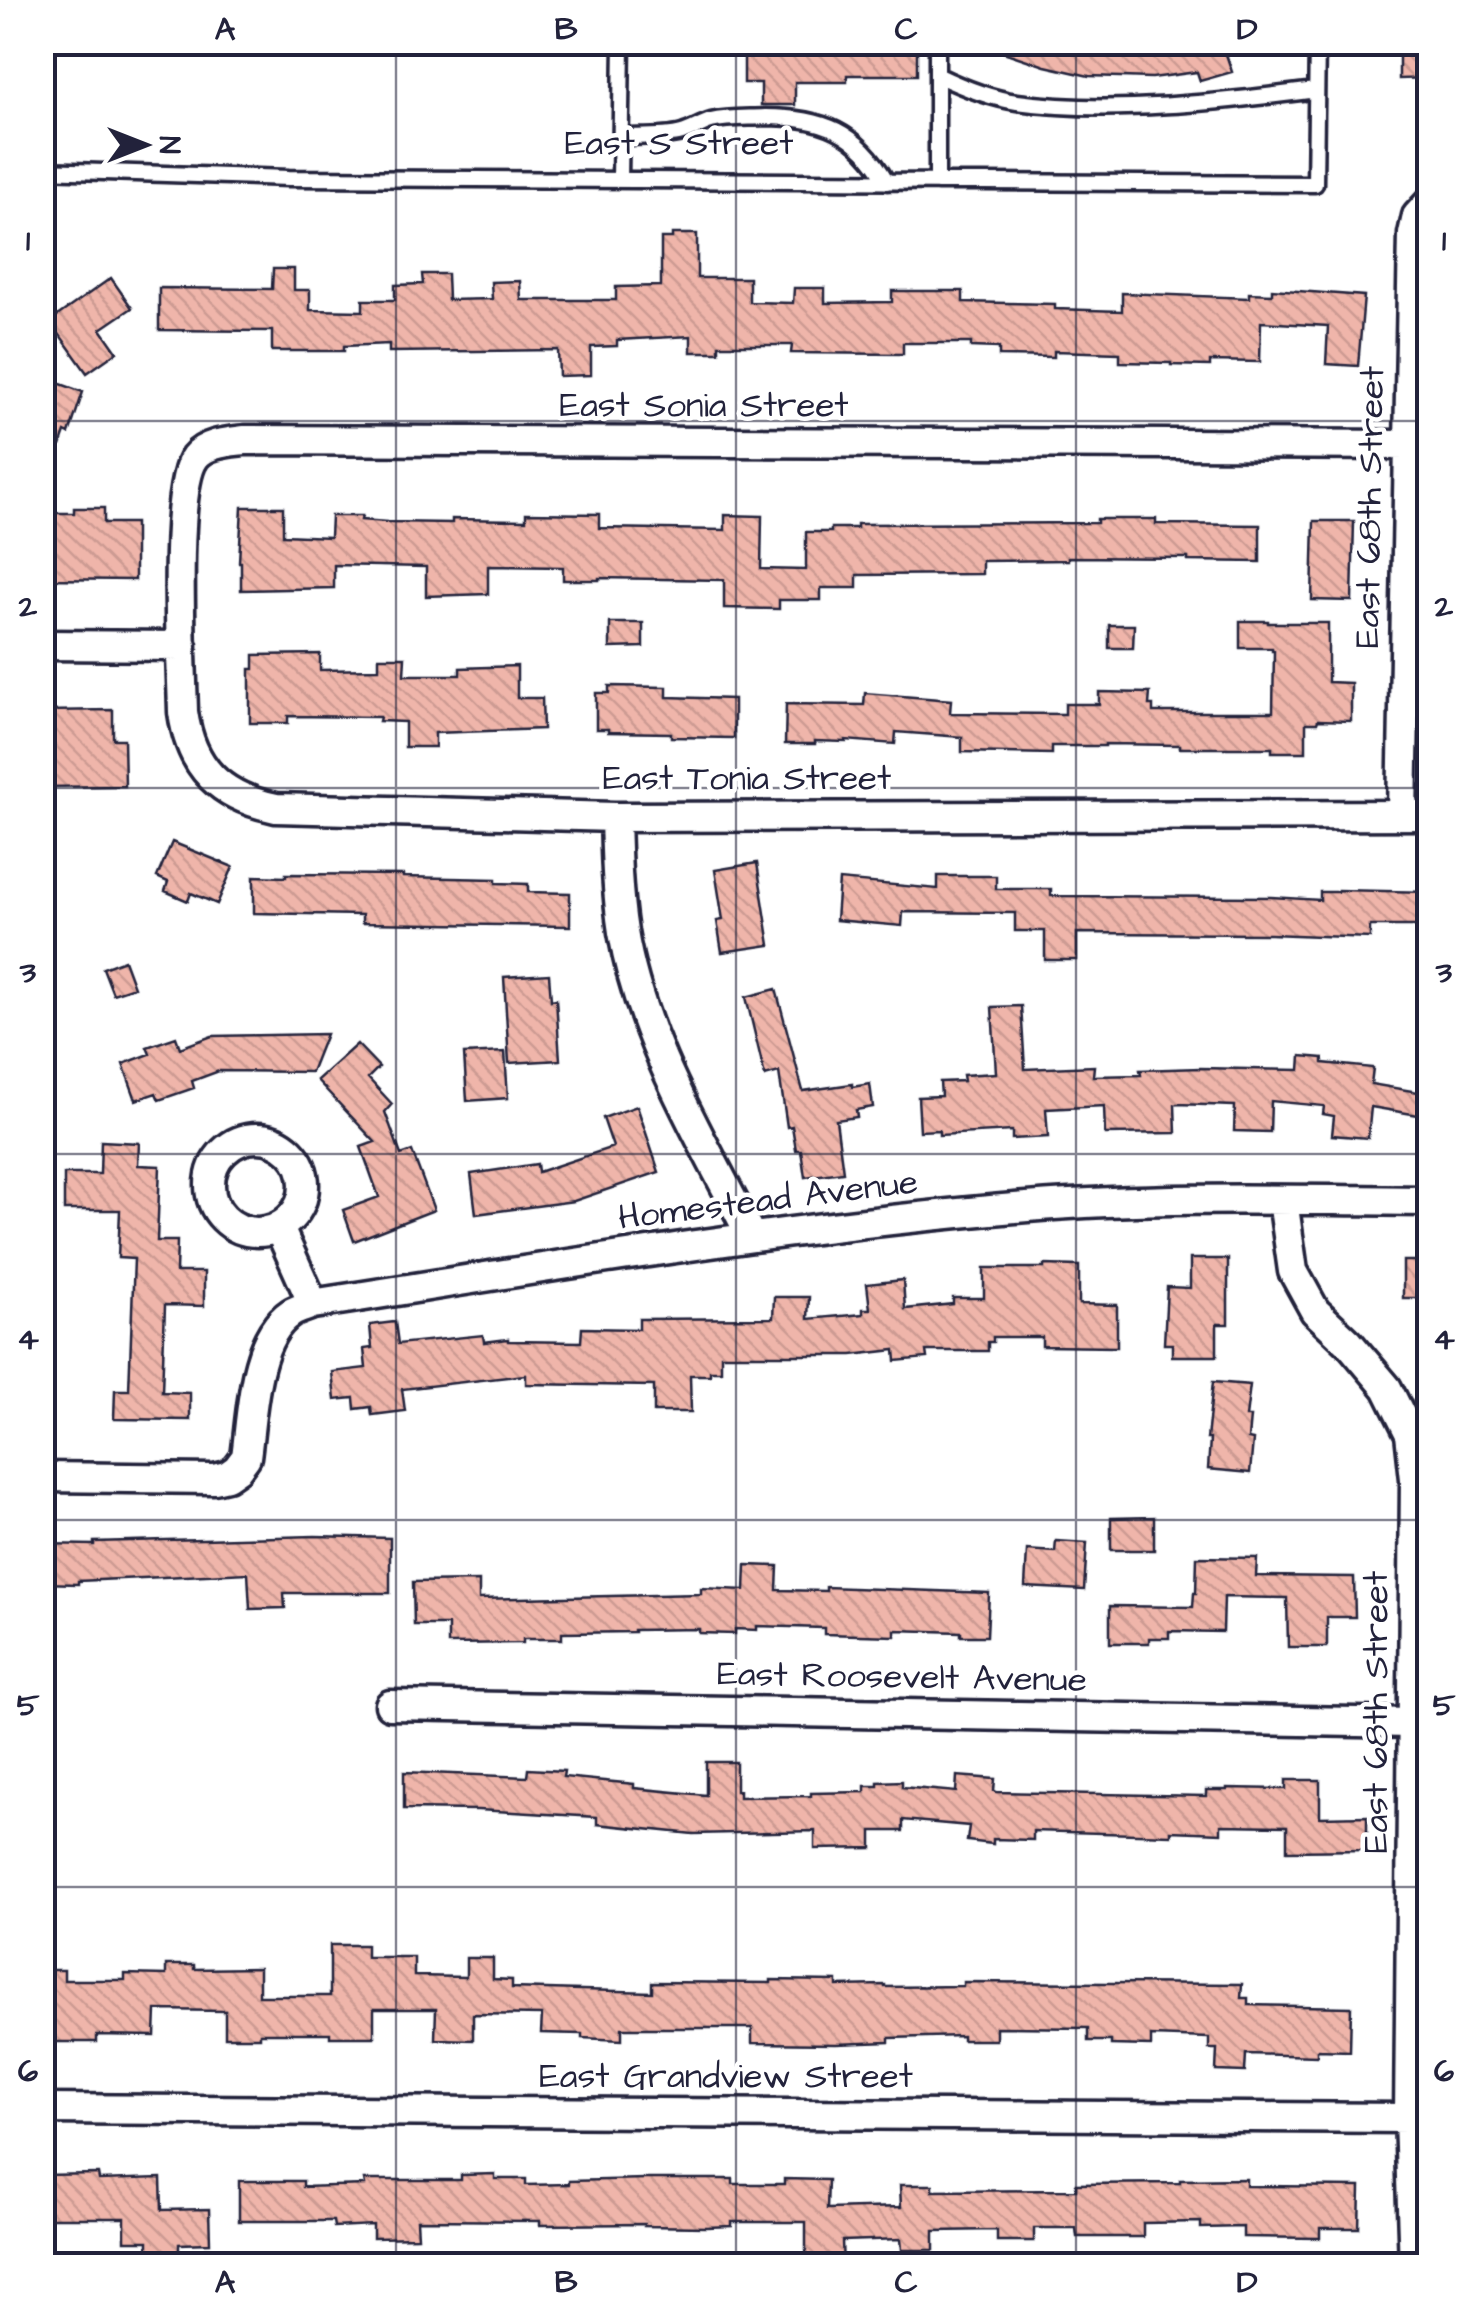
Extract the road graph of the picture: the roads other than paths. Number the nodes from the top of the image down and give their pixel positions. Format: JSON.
{"nodes":[{"id":1,"x":622,"y":42,"type":"edge"},
{"id":2,"x":936,"y":42,"type":"edge"},
{"id":3,"x":1318,"y":42,"type":"edge"},
{"id":4,"x":937,"y":75,"type":"junction"},
{"id":5,"x":1316,"y":90,"type":"junction"},
{"id":6,"x":620,"y":138,"type":"junction"},
{"id":7,"x":42,"y":170,"type":"edge"},
{"id":8,"x":620,"y":180,"type":"junction"},
{"id":9,"x":887,"y":182,"type":"junction"},
{"id":10,"x":937,"y":182,"type":"junction"},
{"id":11,"x":1428,"y":203,"type":"edge"},
{"id":12,"x":1408,"y":446,"type":"junction"},
{"id":13,"x":42,"y":645,"type":"edge"},
{"id":14,"x":182,"y":646,"type":"junction"},
{"id":15,"x":1416,"y":814,"type":"edge"},
{"id":16,"x":615,"y":816,"type":"junction"},
{"id":17,"x":1282,"y":1200,"type":"junction"},
{"id":18,"x":1430,"y":1201,"type":"edge"},
{"id":19,"x":278,"y":1228,"type":"dead end"},
{"id":20,"x":751,"y":1236,"type":"junction"},
{"id":21,"x":313,"y":1304,"type":"junction"},
{"id":22,"x":42,"y":1477,"type":"edge"},
{"id":23,"x":390,"y":1706,"type":"dead end"},
{"id":24,"x":1413,"y":1723,"type":"junction"},
{"id":25,"x":42,"y":2108,"type":"edge"},
{"id":26,"x":1410,"y":2118,"type":"junction"},
{"id":27,"x":1414,"y":2266,"type":"edge"}],
"edges":[{"from":1,"to":6,"type":"lane"},
{"from":2,"to":4,"type":"lane"},
{"from":3,"to":5,"type":"lane"},
{"from":4,"to":5,"type":"lane"},
{"from":4,"to":10,"type":"lane"},
{"from":5,"to":10,"type":"lane","name":"East S Street"},
{"from":6,"to":8,"type":"lane"},
{"from":6,"to":9,"type":"lane"},
{"from":7,"to":8,"type":"lane","name":"East S Street"},
{"from":8,"to":9,"type":"lane","name":"East S Street"},
{"from":9,"to":10,"type":"lane","name":"East S Street"},
{"from":11,"to":12,"type":"street","name":"East 68th Street"},
{"from":12,"to":14,"type":"street","name":"East Sonia Street"},
{"from":12,"to":15,"type":"street","name":"East 68th Street"},
{"from":13,"to":14,"type":"street"},
{"from":14,"to":16,"type":"street","name":"East Tonia Street"},
{"from":15,"to":16,"type":"street","name":"East Tonia Street"},
{"from":16,"to":20,"type":"street"},
{"from":17,"to":18,"type":"street","name":"Homestead Avenue"},
{"from":17,"to":20,"type":"street","name":"Homestead Avenue"},
{"from":17,"to":24,"type":"street","name":"East 68th Street"},
{"from":19,"to":21,"type":"street"},
{"from":20,"to":21,"type":"street","name":"Homestead Avenue"},
{"from":21,"to":22,"type":"street","name":"Homestead Avenue"},
{"from":23,"to":24,"type":"street","name":"East Roosevelt Avenue"},
{"from":24,"to":26,"type":"street","name":"East 68th Street"},
{"from":25,"to":26,"type":"street","name":"East Grandview Street"},
{"from":26,"to":27,"type":"street","name":"East 68th Street"}]}
